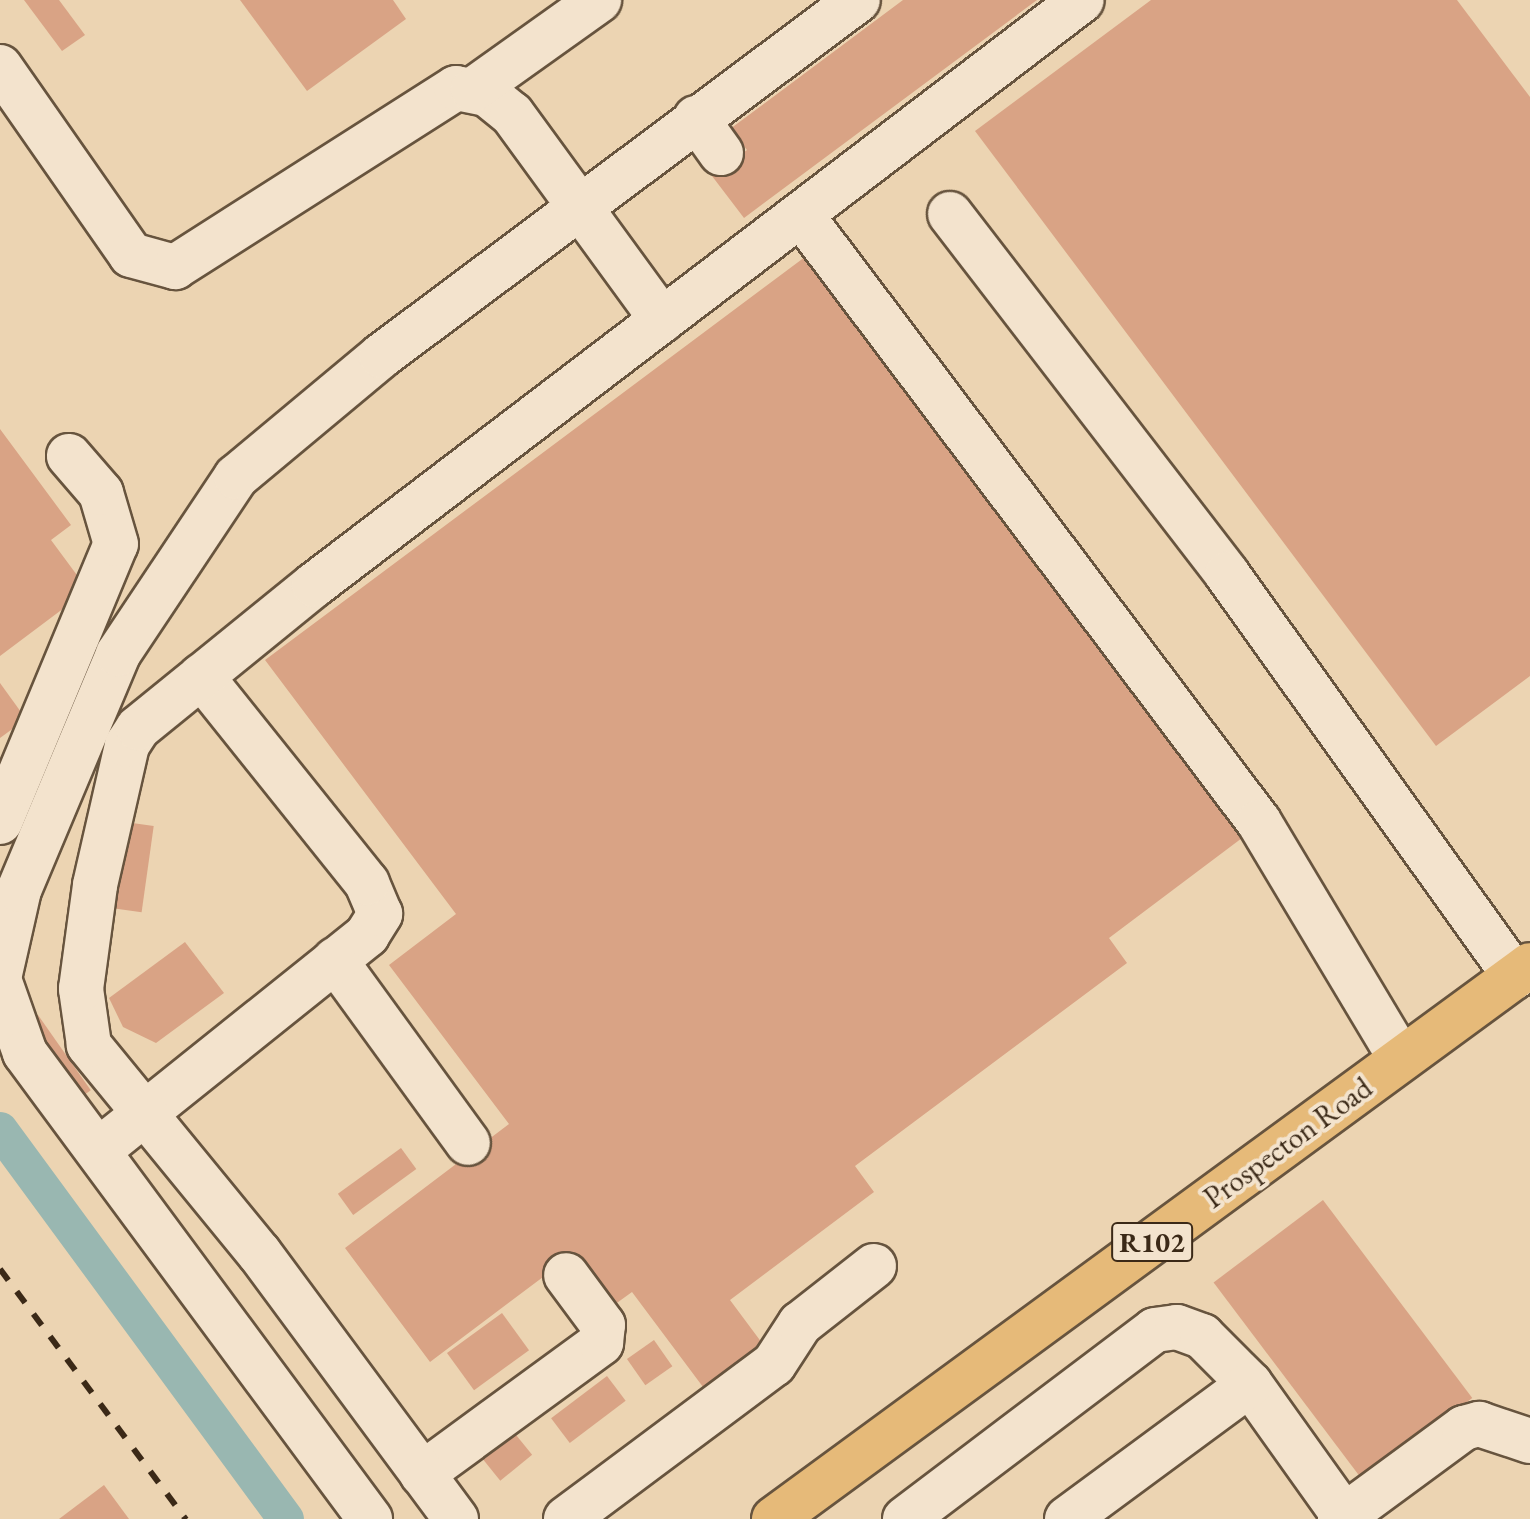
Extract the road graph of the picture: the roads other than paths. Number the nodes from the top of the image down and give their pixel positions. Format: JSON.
{"nodes":[{"id":1,"x":599,"y":0,"type":"edge"},
{"id":2,"x":858,"y":0,"type":"edge"},
{"id":3,"x":1082,"y":0,"type":"edge"},
{"id":4,"x":0,"y":67,"type":"edge"},
{"id":5,"x":473,"y":90,"type":"junction"},
{"id":6,"x":696,"y":118,"type":"junction"},
{"id":7,"x":721,"y":153,"type":"dead end"},
{"id":8,"x":579,"y":206,"type":"junction"},
{"id":9,"x":950,"y":214,"type":"dead end"},
{"id":10,"x":802,"y":216,"type":"junction"},
{"id":11,"x":662,"y":320,"type":"junction"},
{"id":12,"x":69,"y":456,"type":"dead end"},
{"id":13,"x":201,"y":676,"type":"junction"},
{"id":14,"x":0,"y":822,"type":"edge"},
{"id":15,"x":335,"y":960,"type":"junction"},
{"id":16,"x":1522,"y":970,"type":"edge"},
{"id":17,"x":0,"y":974,"type":"edge"},
{"id":18,"x":0,"y":982,"type":"edge"},
{"id":19,"x":1401,"y":1059,"type":"junction"},
{"id":20,"x":143,"y":1111,"type":"junction"},
{"id":21,"x":468,"y":1143,"type":"dead end"},
{"id":22,"x":99,"y":1150,"type":"junction"},
{"id":23,"x":874,"y":1266,"type":"dead end"},
{"id":24,"x":566,"y":1275,"type":"dead end"},
{"id":25,"x":1250,"y":1384,"type":"junction"},
{"id":26,"x":1530,"y":1441,"type":"edge"},
{"id":27,"x":422,"y":1474,"type":"junction"},
{"id":28,"x":1342,"y":1518,"type":"edge"},
{"id":29,"x":370,"y":1519,"type":"edge"},
{"id":30,"x":456,"y":1519,"type":"edge"},
{"id":31,"x":566,"y":1519,"type":"edge"},
{"id":32,"x":774,"y":1519,"type":"edge"},
{"id":33,"x":905,"y":1519,"type":"edge"},
{"id":34,"x":1067,"y":1519,"type":"edge"}],
"edges":[{"from":1,"to":5,"type":"lane"},
{"from":2,"to":6,"type":"lane"},
{"from":3,"to":10,"type":"lane"},
{"from":4,"to":5,"type":"lane"},
{"from":5,"to":8,"type":"lane"},
{"from":6,"to":7,"type":"lane"},
{"from":6,"to":8,"type":"lane"},
{"from":8,"to":11,"type":"lane"},
{"from":8,"to":17,"type":"lane"},
{"from":9,"to":16,"type":"lane"},
{"from":10,"to":11,"type":"lane"},
{"from":10,"to":19,"type":"lane"},
{"from":11,"to":13,"type":"lane"},
{"from":12,"to":14,"type":"lane"},
{"from":13,"to":15,"type":"lane"},
{"from":13,"to":20,"type":"lane"},
{"from":15,"to":20,"type":"lane"},
{"from":15,"to":21,"type":"lane"},
{"from":16,"to":19,"type":"main road","name":"Prospecton Road","number":"R102"},
{"from":18,"to":22,"type":"lane"},
{"from":19,"to":32,"type":"main road","name":"Prospecton Road","number":"R102"},
{"from":20,"to":22,"type":"lane"},
{"from":20,"to":27,"type":"lane"},
{"from":22,"to":29,"type":"lane"},
{"from":23,"to":31,"type":"lane"},
{"from":24,"to":27,"type":"lane"},
{"from":25,"to":28,"type":"lane"},
{"from":25,"to":33,"type":"lane"},
{"from":25,"to":34,"type":"lane"},
{"from":26,"to":28,"type":"lane"},
{"from":27,"to":30,"type":"lane"}]}
